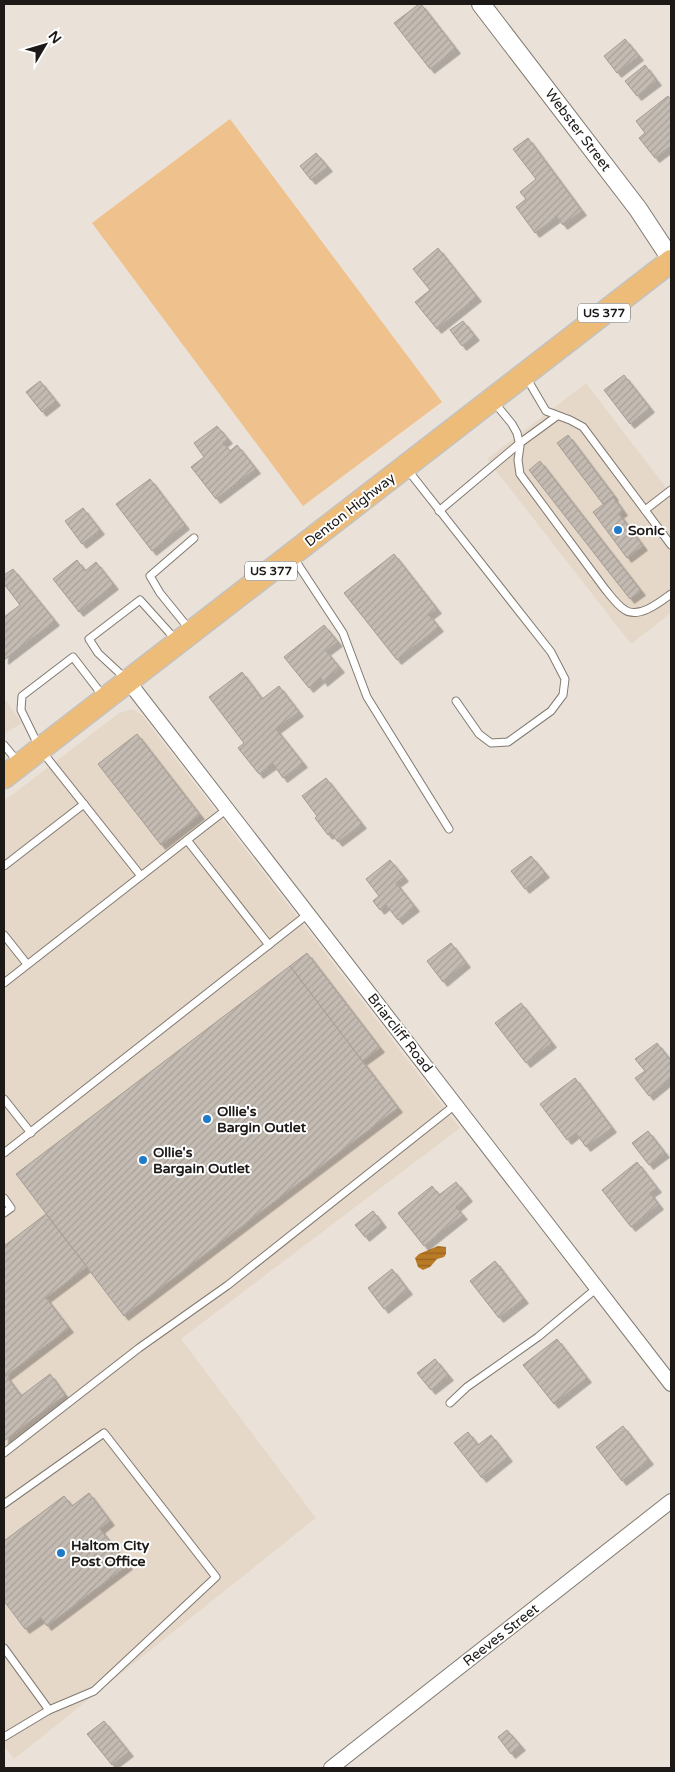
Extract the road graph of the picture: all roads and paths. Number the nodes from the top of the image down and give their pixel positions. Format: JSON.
{"nodes":[{"id":1,"x":481,"y":4,"type":"edge"},
{"id":2,"x":671,"y":260,"type":"edge"},
{"id":3,"x":524,"y":375,"type":"junction"},
{"id":4,"x":492,"y":400,"type":"junction"},
{"id":5,"x":557,"y":416,"type":"junction"},
{"id":6,"x":520,"y":444,"type":"junction"},
{"id":7,"x":405,"y":467,"type":"junction"},
{"id":8,"x":671,"y":490,"type":"edge"},
{"id":9,"x":645,"y":510,"type":"junction"},
{"id":10,"x":439,"y":511,"type":"junction"},
{"id":11,"x":194,"y":538,"type":"dead end"},
{"id":12,"x":671,"y":544,"type":"edge"},
{"id":13,"x":291,"y":555,"type":"junction"},
{"id":14,"x":671,"y":594,"type":"edge"},
{"id":15,"x":185,"y":637,"type":"junction"},
{"id":16,"x":128,"y":681,"type":"junction"},
{"id":17,"x":105,"y":699,"type":"junction"},
{"id":18,"x":456,"y":701,"type":"dead end"},
{"id":19,"x":4,"y":745,"type":"edge"},
{"id":20,"x":40,"y":749,"type":"junction"},
{"id":21,"x":12,"y":770,"type":"edge"},
{"id":22,"x":84,"y":804,"type":"junction"},
{"id":23,"x":227,"y":809,"type":"junction"},
{"id":24,"x":449,"y":829,"type":"dead end"},
{"id":25,"x":188,"y":840,"type":"junction"},
{"id":26,"x":4,"y":866,"type":"edge"},
{"id":27,"x":141,"y":876,"type":"junction"},
{"id":28,"x":308,"y":914,"type":"junction"},
{"id":29,"x":4,"y":935,"type":"edge"},
{"id":30,"x":269,"y":944,"type":"junction"},
{"id":31,"x":27,"y":964,"type":"junction"},
{"id":32,"x":4,"y":983,"type":"edge"},
{"id":33,"x":4,"y":1099,"type":"edge"},
{"id":34,"x":456,"y":1105,"type":"junction"},
{"id":35,"x":31,"y":1133,"type":"junction"},
{"id":36,"x":4,"y":1153,"type":"edge"},
{"id":37,"x":4,"y":1198,"type":"edge"},
{"id":38,"x":4,"y":1213,"type":"edge"},
{"id":39,"x":598,"y":1288,"type":"junction"},
{"id":40,"x":671,"y":1384,"type":"edge"},
{"id":41,"x":450,"y":1403,"type":"dead end"},
{"id":42,"x":4,"y":1453,"type":"edge"},
{"id":43,"x":671,"y":1501,"type":"edge"},
{"id":44,"x":4,"y":1504,"type":"edge"},
{"id":45,"x":4,"y":1648,"type":"edge"},
{"id":46,"x":50,"y":1710,"type":"junction"},
{"id":47,"x":4,"y":1737,"type":"edge"},
{"id":48,"x":331,"y":1768,"type":"edge"}],
"edges":[{"from":1,"to":2,"type":"street","name":"Webster Street"},
{"from":2,"to":3,"type":"main road","name":"Denton Highway","number":"US 377"},
{"from":3,"to":4,"type":"main road","name":"Denton Highway","number":"US 377"},
{"from":3,"to":5,"type":"lane"},
{"from":4,"to":6,"type":"lane"},
{"from":4,"to":7,"type":"main road","name":"Denton Highway","number":"US 377"},
{"from":5,"to":6,"type":"lane"},
{"from":5,"to":9,"type":"lane"},
{"from":6,"to":10,"type":"lane"},
{"from":6,"to":14,"type":"lane"},
{"from":7,"to":10,"type":"lane"},
{"from":7,"to":13,"type":"main road","name":"Denton Highway","number":"US 377"},
{"from":8,"to":9,"type":"lane"},
{"from":9,"to":12,"type":"lane"},
{"from":10,"to":18,"type":"lane"},
{"from":11,"to":15,"type":"lane"},
{"from":13,"to":15,"type":"main road","name":"Denton Highway","number":"US 377"},
{"from":13,"to":24,"type":"lane"},
{"from":15,"to":16,"type":"main road","name":"Denton Highway","number":"US 377"},
{"from":15,"to":16,"type":"lane"},
{"from":16,"to":17,"type":"main road","name":"Denton Highway","number":"US 377"},
{"from":16,"to":23,"type":"street","name":"Briarcliff Road"},
{"from":17,"to":20,"type":"main road","name":"Denton Highway","number":"US 377"},
{"from":17,"to":20,"type":"lane"},
{"from":19,"to":21,"type":"lane"},
{"from":20,"to":21,"type":"main road","name":"Denton Highway","number":"US 377"},
{"from":20,"to":22,"type":"lane"},
{"from":22,"to":26,"type":"lane"},
{"from":22,"to":27,"type":"lane"},
{"from":23,"to":25,"type":"lane"},
{"from":23,"to":28,"type":"street","name":"Briarcliff Road"},
{"from":25,"to":27,"type":"lane"},
{"from":25,"to":30,"type":"lane"},
{"from":27,"to":31,"type":"lane"},
{"from":28,"to":30,"type":"lane"},
{"from":28,"to":34,"type":"street","name":"Briarcliff Road"},
{"from":29,"to":31,"type":"lane"},
{"from":30,"to":35,"type":"lane"},
{"from":31,"to":32,"type":"lane"},
{"from":33,"to":35,"type":"lane"},
{"from":34,"to":39,"type":"street","name":"Briarcliff Road"},
{"from":34,"to":42,"type":"lane"},
{"from":35,"to":36,"type":"lane"},
{"from":37,"to":38,"type":"lane"},
{"from":39,"to":40,"type":"street","name":"Briarcliff Road"},
{"from":39,"to":41,"type":"lane"},
{"from":43,"to":48,"type":"street","name":"Reeves Street"},
{"from":44,"to":46,"type":"lane"},
{"from":45,"to":46,"type":"lane"},
{"from":46,"to":47,"type":"lane"}]}
